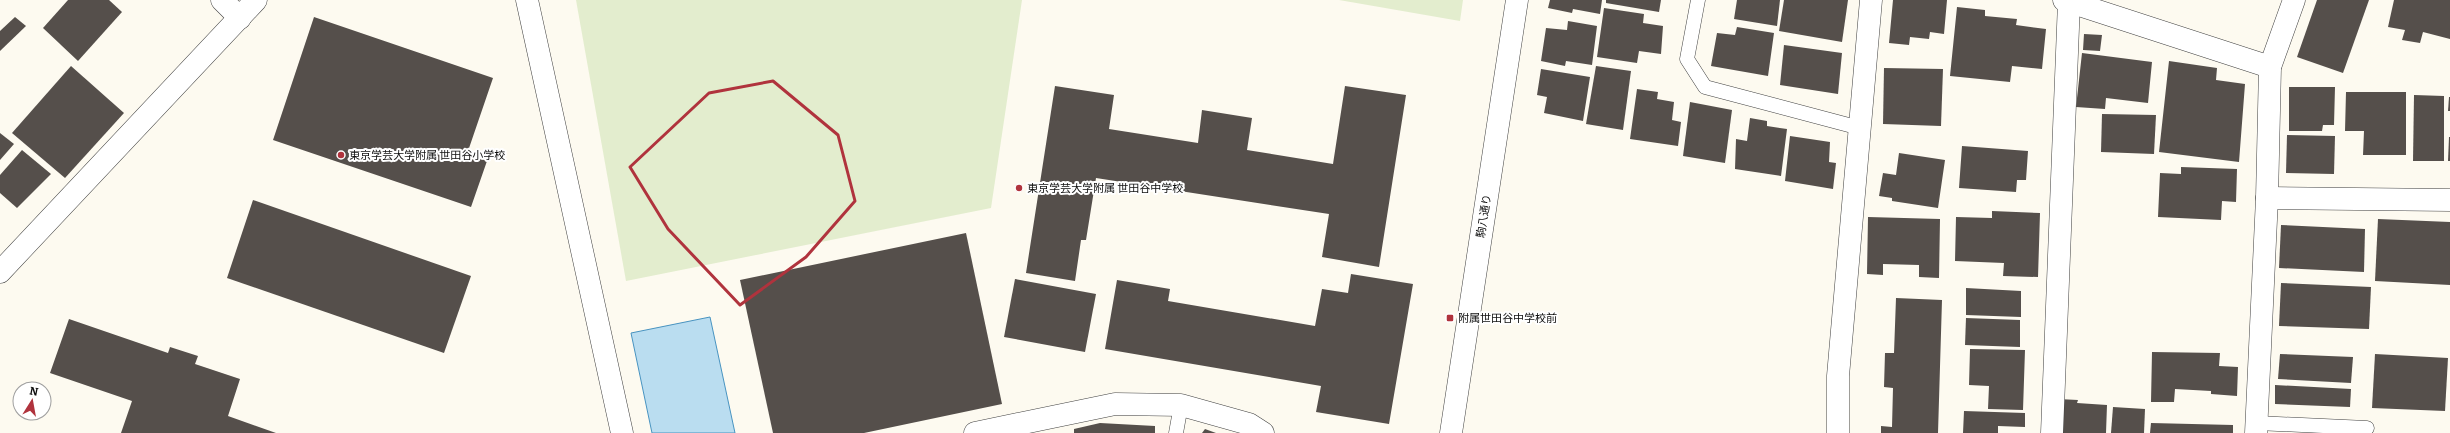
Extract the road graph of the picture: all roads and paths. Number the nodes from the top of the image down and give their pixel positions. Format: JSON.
{"nodes":[{"id":1,"x":222,"y":0,"type":"edge"},
{"id":2,"x":256,"y":0,"type":"edge"},
{"id":3,"x":527,"y":0,"type":"edge"},
{"id":4,"x":1517,"y":0,"type":"edge"},
{"id":5,"x":1698,"y":0,"type":"edge"},
{"id":6,"x":1871,"y":0,"type":"edge"},
{"id":7,"x":2294,"y":0,"type":"edge"},
{"id":8,"x":2066,"y":1,"type":"edge"},
{"id":9,"x":240,"y":18,"type":"junction"},
{"id":10,"x":2270,"y":67,"type":"junction"},
{"id":11,"x":1860,"y":128,"type":"junction"},
{"id":12,"x":2267,"y":198,"type":"junction"},
{"id":13,"x":2450,"y":200,"type":"edge"},
{"id":14,"x":0,"y":272,"type":"edge"},
{"id":15,"x":1181,"y":405,"type":"junction"},
{"id":16,"x":2256,"y":428,"type":"edge"},
{"id":17,"x":2367,"y":428,"type":"dead end"},
{"id":18,"x":622,"y":433,"type":"edge"},
{"id":19,"x":975,"y":433,"type":"edge"},
{"id":20,"x":1176,"y":433,"type":"edge"},
{"id":21,"x":1263,"y":433,"type":"edge"},
{"id":22,"x":1451,"y":433,"type":"edge"},
{"id":23,"x":1838,"y":433,"type":"edge"},
{"id":24,"x":2052,"y":433,"type":"edge"}],
"edges":[{"from":1,"to":9,"type":"street"},
{"from":2,"to":9,"type":"street"},
{"from":3,"to":18,"type":"street"},
{"from":4,"to":22,"type":"street","name":"駒八通り"},
{"from":5,"to":11,"type":"lane"},
{"from":6,"to":11,"type":"street"},
{"from":7,"to":10,"type":"street"},
{"from":8,"to":10,"type":"street"},
{"from":8,"to":24,"type":"street"},
{"from":9,"to":14,"type":"street"},
{"from":10,"to":12,"type":"street"},
{"from":11,"to":23,"type":"street"},
{"from":12,"to":13,"type":"street"},
{"from":12,"to":16,"type":"street"},
{"from":15,"to":19,"type":"street"},
{"from":15,"to":20,"type":"lane"},
{"from":15,"to":21,"type":"street"},
{"from":16,"to":17,"type":"lane"}]}
